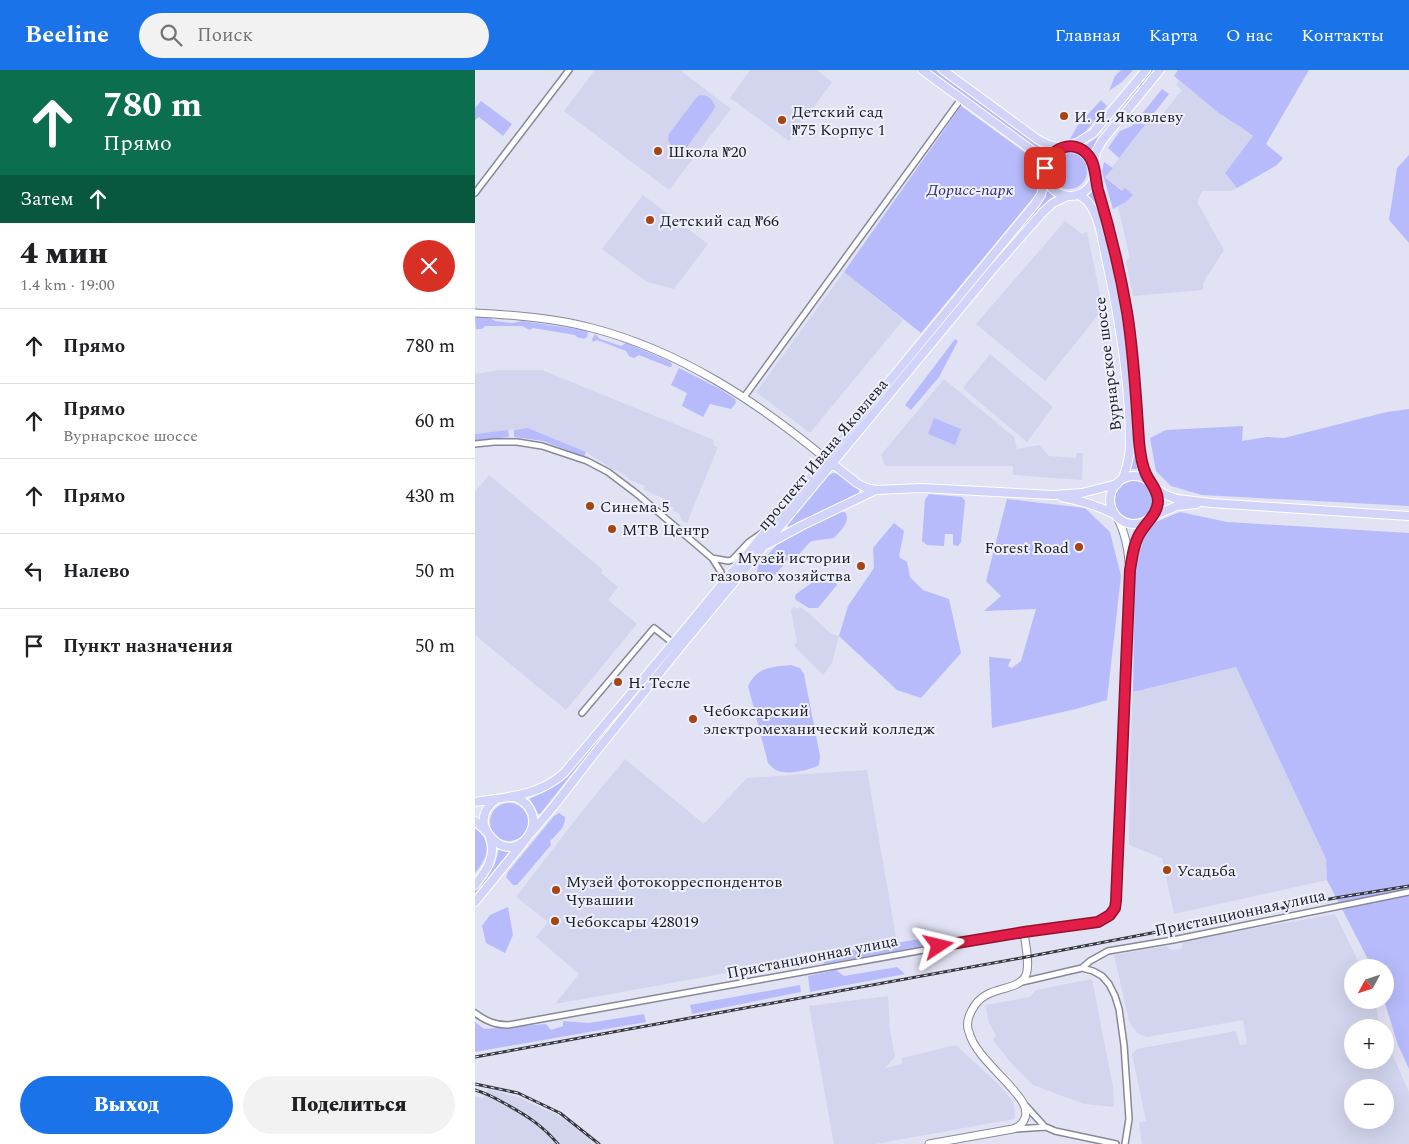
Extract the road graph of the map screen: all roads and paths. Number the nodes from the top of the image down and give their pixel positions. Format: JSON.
{"nodes":[{"id":1,"x":569,"y":70,"type":"edge"},
{"id":2,"x":922,"y":70,"type":"edge"},
{"id":3,"x":943,"y":70,"type":"edge"},
{"id":4,"x":1146,"y":70,"type":"edge"},
{"id":5,"x":1160,"y":70,"type":"edge"},
{"id":6,"x":961,"y":99,"type":"junction"},
{"id":7,"x":1072,"y":146,"type":"junction"},
{"id":8,"x":1061,"y":148,"type":"junction"},
{"id":9,"x":1045,"y":168,"type":"junction"},
{"id":10,"x":1094,"y":169,"type":"junction"},
{"id":11,"x":1045,"y":177,"type":"junction"},
{"id":12,"x":475,"y":193,"type":"edge"},
{"id":13,"x":1079,"y":195,"type":"junction"},
{"id":14,"x":1068,"y":196,"type":"junction"},
{"id":15,"x":1124,"y":295,"type":"junction"},
{"id":16,"x":1115,"y":297,"type":"junction"},
{"id":17,"x":475,"y":313,"type":"edge"},
{"id":18,"x":1135,"y":380,"type":"junction"},
{"id":19,"x":1126,"y":381,"type":"junction"},
{"id":20,"x":744,"y":397,"type":"junction"},
{"id":21,"x":475,"y":444,"type":"edge"},
{"id":22,"x":829,"y":461,"type":"junction"},
{"id":23,"x":1120,"y":481,"type":"junction"},
{"id":24,"x":1152,"y":485,"type":"junction"},
{"id":25,"x":876,"y":490,"type":"junction"},
{"id":26,"x":1053,"y":494,"type":"junction"},
{"id":27,"x":1211,"y":503,"type":"junction"},
{"id":28,"x":1116,"y":516,"type":"junction"},
{"id":29,"x":1409,"y":516,"type":"edge"},
{"id":30,"x":1150,"y":518,"type":"junction"},
{"id":31,"x":764,"y":532,"type":"junction"},
{"id":32,"x":764,"y":546,"type":"junction"},
{"id":33,"x":712,"y":558,"type":"junction"},
{"id":34,"x":1130,"y":570,"type":"junction"},
{"id":35,"x":722,"y":584,"type":"junction"},
{"id":36,"x":673,"y":643,"type":"junction"},
{"id":37,"x":582,"y":712,"type":"dead end"},
{"id":38,"x":513,"y":796,"type":"junction"},
{"id":39,"x":497,"y":798,"type":"junction"},
{"id":40,"x":475,"y":802,"type":"edge"},
{"id":41,"x":475,"y":821,"type":"edge"},
{"id":42,"x":488,"y":833,"type":"junction"},
{"id":43,"x":531,"y":833,"type":"junction"},
{"id":44,"x":525,"y":840,"type":"junction"},
{"id":45,"x":475,"y":885,"type":"edge"},
{"id":46,"x":1409,"y":892,"type":"edge"},
{"id":47,"x":475,"y":902,"type":"edge"},
{"id":48,"x":1024,"y":932,"type":"junction"},
{"id":49,"x":1082,"y":968,"type":"junction"},
{"id":50,"x":1029,"y":976,"type":"junction"},
{"id":51,"x":475,"y":1013,"type":"edge"},
{"id":52,"x":1023,"y":1103,"type":"junction"},
{"id":53,"x":1046,"y":1128,"type":"junction"},
{"id":54,"x":1013,"y":1129,"type":"junction"},
{"id":55,"x":929,"y":1144,"type":"edge"},
{"id":56,"x":1117,"y":1144,"type":"edge"},
{"id":57,"x":1125,"y":1144,"type":"edge"}],
"edges":[{"from":1,"to":12,"type":"street"},
{"from":2,"to":6,"type":"main road"},
{"from":3,"to":8,"type":"main road"},
{"from":4,"to":7,"type":"main road"},
{"from":5,"to":10,"type":"main road"},
{"from":6,"to":9,"type":"main road"},
{"from":6,"to":20,"type":"street"},
{"from":7,"to":8,"type":"main road"},
{"from":7,"to":10,"type":"main road"},
{"from":8,"to":9,"type":"main road"},
{"from":9,"to":11,"type":"main road"},
{"from":10,"to":13,"type":"main road"},
{"from":10,"to":15,"type":"main road","name":"Вурнарское шоссе"},
{"from":11,"to":14,"type":"main road"},
{"from":11,"to":22,"type":"main road","name":"проспект Ивана Яковлева"},
{"from":13,"to":14,"type":"main road"},
{"from":13,"to":16,"type":"main road","name":"Вурнарское шоссе"},
{"from":14,"to":22,"type":"main road","name":"проспект Ивана Яковлева"},
{"from":15,"to":16,"type":"main road"},
{"from":15,"to":18,"type":"main road","name":"Вурнарское шоссе"},
{"from":16,"to":19,"type":"main road","name":"Вурнарское шоссе"},
{"from":17,"to":20,"type":"street"},
{"from":18,"to":19,"type":"main road"},
{"from":18,"to":24,"type":"main road","name":"Вурнарское шоссе"},
{"from":19,"to":23,"type":"main road","name":"Вурнарское шоссе"},
{"from":20,"to":22,"type":"street"},
{"from":21,"to":33,"type":"street"},
{"from":22,"to":25,"type":"main road"},
{"from":22,"to":31,"type":"main road","name":"проспект Ивана Яковлева"},
{"from":22,"to":32,"type":"main road","name":"проспект Ивана Яковлева"},
{"from":23,"to":24,"type":"main road"},
{"from":23,"to":26,"type":"main road"},
{"from":23,"to":28,"type":"main road"},
{"from":24,"to":27,"type":"main road"},
{"from":24,"to":30,"type":"main road"},
{"from":25,"to":26,"type":"main road"},
{"from":25,"to":32,"type":"main road"},
{"from":26,"to":28,"type":"main road"},
{"from":27,"to":29,"type":"main road"},
{"from":27,"to":30,"type":"main road"},
{"from":28,"to":30,"type":"main road"},
{"from":28,"to":34,"type":"street","name":"Пристанционная улица"},
{"from":30,"to":34,"type":"street","name":"Пристанционная улица"},
{"from":31,"to":33,"type":"street"},
{"from":31,"to":35,"type":"main road","name":"проспект Ивана Яковлева"},
{"from":32,"to":43,"type":"main road","name":"проспект Ивана Яковлева"},
{"from":33,"to":35,"type":"street"},
{"from":34,"to":48,"type":"street","name":"Пристанционная улица"},
{"from":35,"to":36,"type":"main road","name":"проспект Ивана Яковлева"},
{"from":36,"to":37,"type":"street"},
{"from":36,"to":38,"type":"main road","name":"проспект Ивана Яковлева"},
{"from":38,"to":39,"type":"main road"},
{"from":38,"to":43,"type":"main road"},
{"from":39,"to":40,"type":"main road"},
{"from":39,"to":42,"type":"main road"},
{"from":41,"to":42,"type":"main road"},
{"from":42,"to":44,"type":"main road"},
{"from":42,"to":45,"type":"main road"},
{"from":43,"to":44,"type":"main road"},
{"from":44,"to":47,"type":"main road"},
{"from":46,"to":49,"type":"street","name":"Пристанционная улица"},
{"from":48,"to":50,"type":"street"},
{"from":48,"to":51,"type":"street","name":"Пристанционная улица"},
{"from":49,"to":50,"type":"street"},
{"from":49,"to":57,"type":"street"},
{"from":50,"to":52,"type":"street"},
{"from":52,"to":53,"type":"street"},
{"from":52,"to":54,"type":"street"},
{"from":53,"to":54,"type":"street"},
{"from":53,"to":56,"type":"street"},
{"from":54,"to":55,"type":"street"}]}
